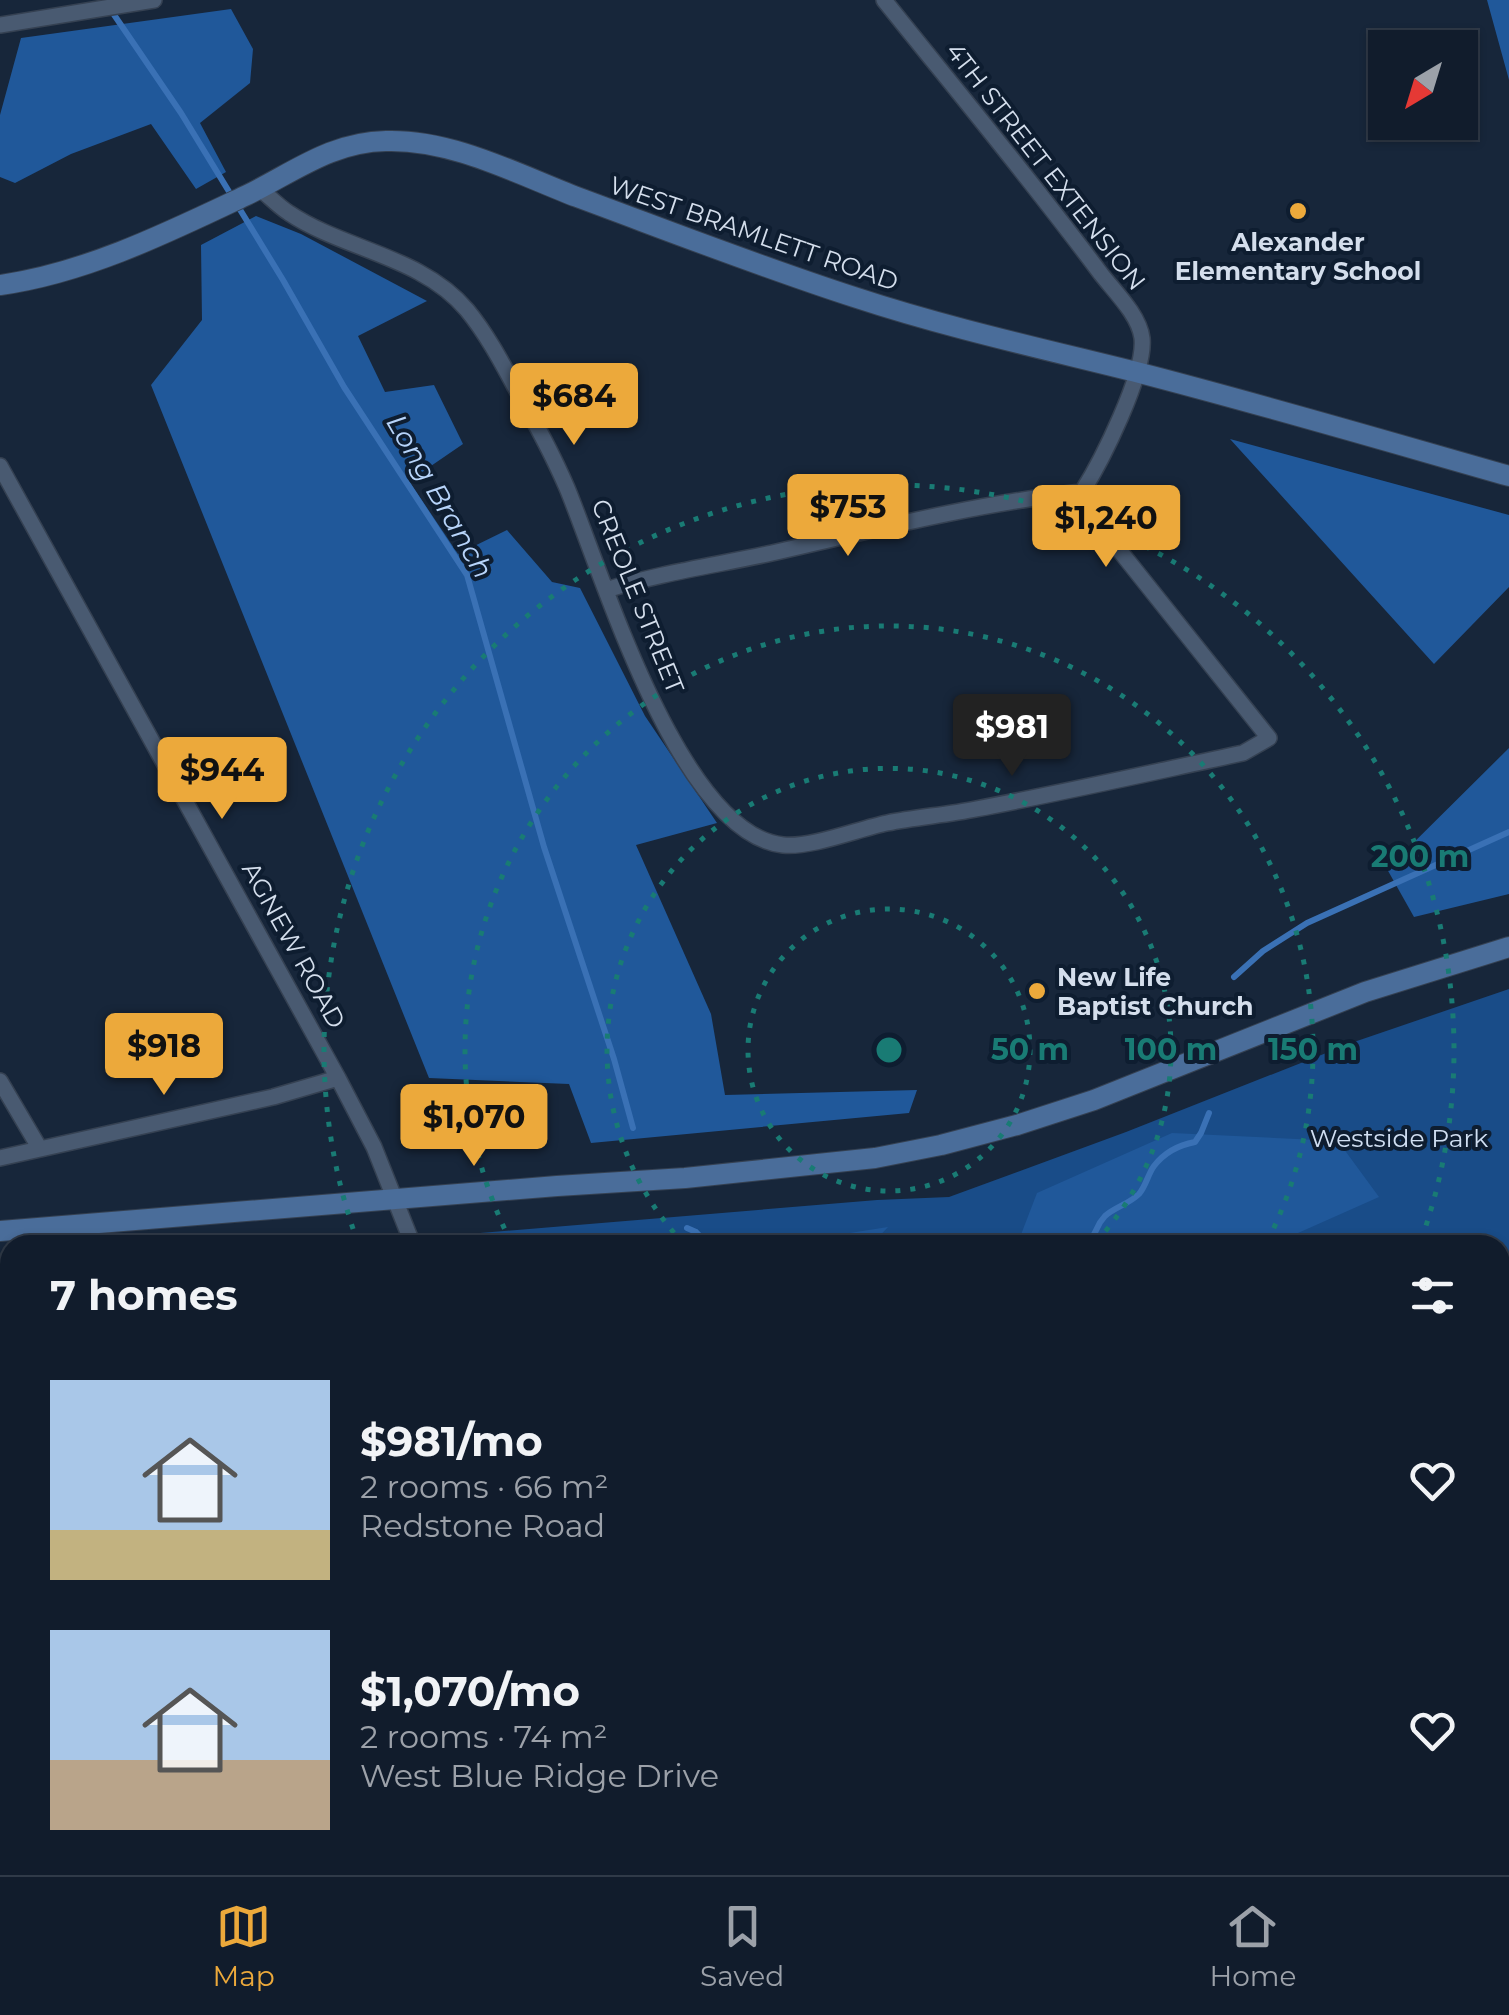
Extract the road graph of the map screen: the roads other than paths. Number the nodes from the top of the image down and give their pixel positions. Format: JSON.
{"nodes":[{"id":1,"x":154,"y":0,"type":"edge"},
{"id":2,"x":884,"y":0,"type":"edge"},
{"id":3,"x":0,"y":26,"type":"edge"},
{"id":4,"x":253,"y":192,"type":"junction"},
{"id":5,"x":0,"y":284,"type":"edge"},
{"id":6,"x":1138,"y":372,"type":"junction"},
{"id":7,"x":0,"y":466,"type":"edge"},
{"id":8,"x":1509,"y":476,"type":"edge"},
{"id":9,"x":1082,"y":492,"type":"junction"},
{"id":10,"x":606,"y":590,"type":"junction"},
{"id":11,"x":1509,"y":947,"type":"edge"},
{"id":12,"x":338,"y":1078,"type":"junction"},
{"id":13,"x":0,"y":1081,"type":"edge"},
{"id":14,"x":40,"y":1149,"type":"junction"},
{"id":15,"x":0,"y":1158,"type":"edge"},
{"id":16,"x":396,"y":1200,"type":"junction"},
{"id":17,"x":0,"y":1231,"type":"edge"},
{"id":18,"x":409,"y":1235,"type":"edge"}],
"edges":[{"from":1,"to":3,"type":"street"},
{"from":2,"to":6,"type":"street","name":"4TH STREET EXTENSION"},
{"from":4,"to":5,"type":"street","name":"WEST BRAMLETT ROAD"},
{"from":4,"to":6,"type":"street","name":"WEST BRAMLETT ROAD"},
{"from":4,"to":10,"type":"street","name":"CREOLE STREET"},
{"from":6,"to":8,"type":"street","name":"WEST BRAMLETT ROAD"},
{"from":6,"to":9,"type":"street"},
{"from":7,"to":12,"type":"street","name":"AGNEW ROAD"},
{"from":9,"to":10,"type":"street"},
{"from":9,"to":10,"type":"street","name":"CREOLE STREET"},
{"from":11,"to":16,"type":"street"},
{"from":12,"to":14,"type":"street"},
{"from":12,"to":16,"type":"street","name":"AGNEW ROAD"},
{"from":13,"to":14,"type":"street"},
{"from":14,"to":15,"type":"street"},
{"from":16,"to":17,"type":"street"},
{"from":16,"to":18,"type":"street","name":"AGNEW ROAD"}]}
